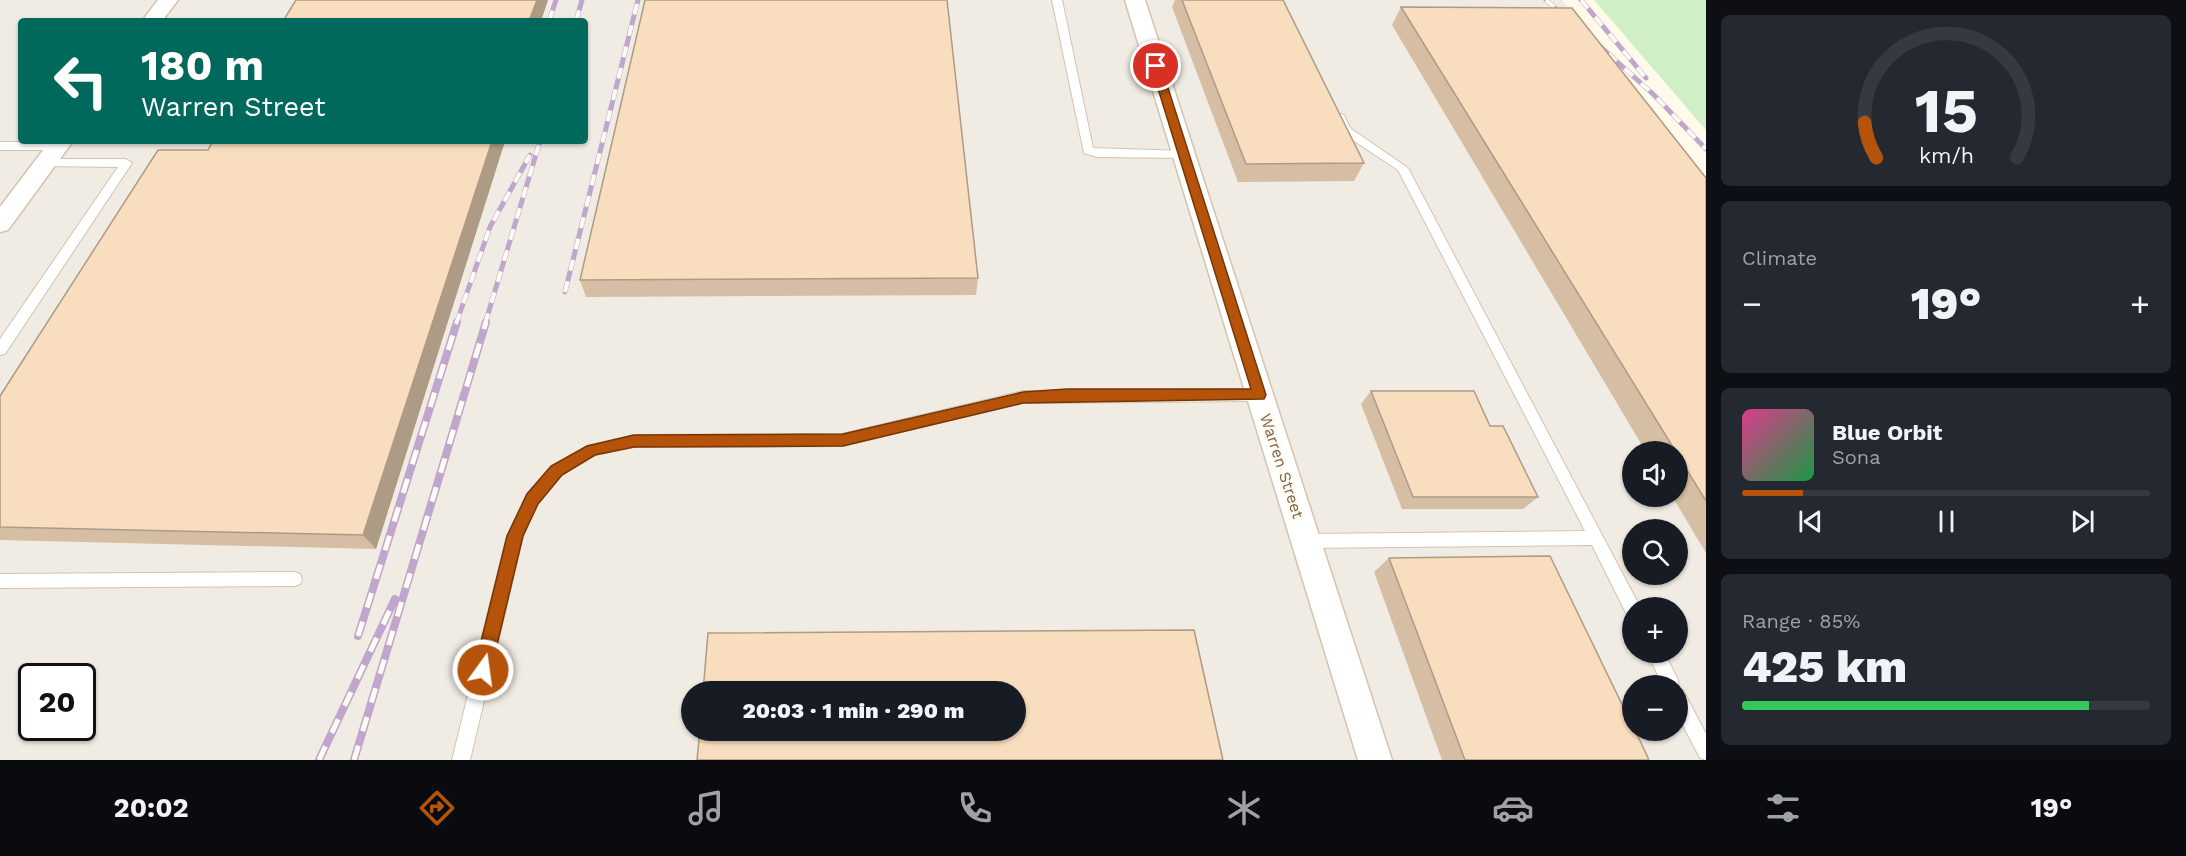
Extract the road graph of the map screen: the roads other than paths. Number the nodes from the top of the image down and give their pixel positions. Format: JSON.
{"nodes":[{"id":1,"x":168,"y":0,"type":"edge"},
{"id":2,"x":1057,"y":0,"type":"edge"},
{"id":3,"x":1135,"y":0,"type":"edge"},
{"id":4,"x":154,"y":18,"type":"edge"},
{"id":5,"x":1336,"y":110,"type":"edge"},
{"id":6,"x":0,"y":146,"type":"edge"},
{"id":7,"x":56,"y":150,"type":"edge"},
{"id":8,"x":1184,"y":154,"type":"junction"},
{"id":9,"x":0,"y":224,"type":"edge"},
{"id":10,"x":1,"y":348,"type":"edge"},
{"id":11,"x":1260,"y":395,"type":"junction"},
{"id":12,"x":1596,"y":538,"type":"junction"},
{"id":13,"x":1306,"y":541,"type":"junction"},
{"id":14,"x":294,"y":579,"type":"dead end"},
{"id":15,"x":0,"y":580,"type":"edge"},
{"id":16,"x":1626,"y":597,"type":"edge"},
{"id":17,"x":1688,"y":717,"type":"edge"},
{"id":18,"x":1706,"y":752,"type":"edge"},
{"id":19,"x":461,"y":760,"type":"edge"},
{"id":20,"x":1375,"y":760,"type":"edge"}],
"edges":[{"from":1,"to":4,"type":"street"},
{"from":2,"to":8,"type":"lane"},
{"from":3,"to":8,"type":"street","name":"Warren Street"},
{"from":5,"to":12,"type":"lane"},
{"from":6,"to":7,"type":"lane"},
{"from":7,"to":9,"type":"street"},
{"from":7,"to":10,"type":"lane"},
{"from":8,"to":11,"type":"street","name":"Warren Street"},
{"from":11,"to":13,"type":"street","name":"Warren Street"},
{"from":11,"to":19,"type":"lane"},
{"from":12,"to":13,"type":"lane"},
{"from":12,"to":16,"type":"lane"},
{"from":13,"to":20,"type":"street","name":"Warren Street"},
{"from":14,"to":15,"type":"lane"},
{"from":17,"to":18,"type":"lane"}]}
